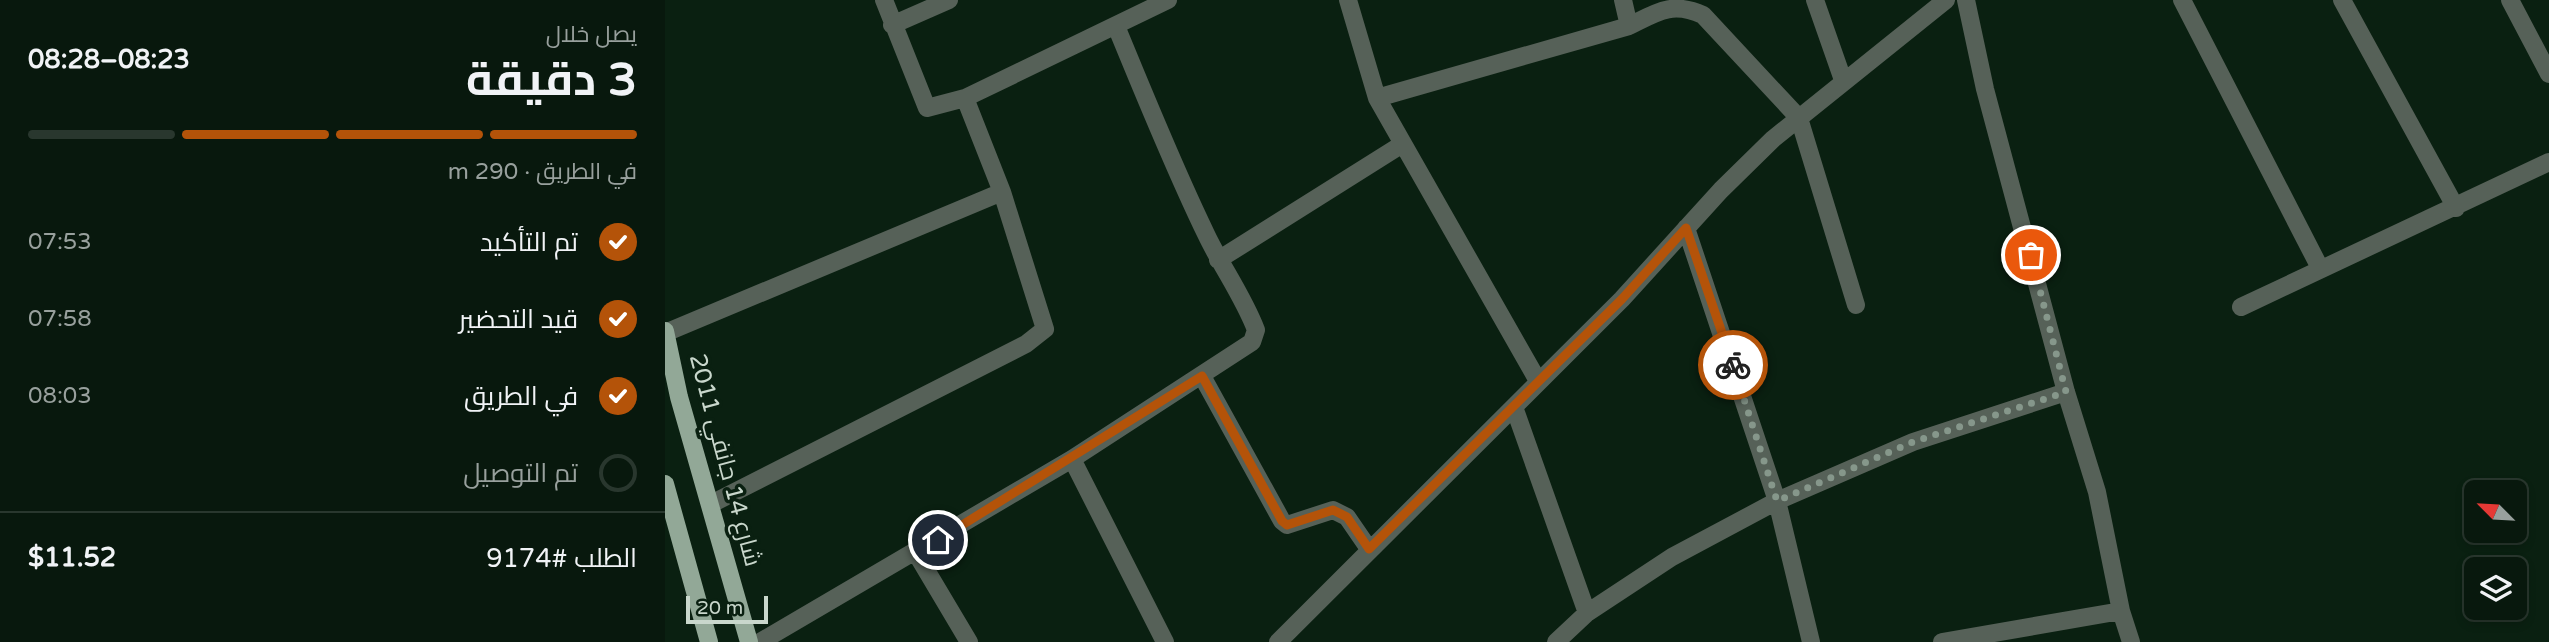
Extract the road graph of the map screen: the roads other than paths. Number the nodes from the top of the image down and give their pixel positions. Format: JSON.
{"nodes":[{"id":1,"x":884,"y":0,"type":"edge"},
{"id":2,"x":949,"y":0,"type":"edge"},
{"id":3,"x":1168,"y":0,"type":"edge"},
{"id":4,"x":1348,"y":0,"type":"edge"},
{"id":5,"x":1623,"y":0,"type":"edge"},
{"id":6,"x":1815,"y":0,"type":"edge"},
{"id":7,"x":1946,"y":0,"type":"edge"},
{"id":8,"x":1966,"y":0,"type":"edge"},
{"id":9,"x":2182,"y":0,"type":"edge"},
{"id":10,"x":2342,"y":0,"type":"edge"},
{"id":11,"x":2509,"y":0,"type":"edge"},
{"id":12,"x":893,"y":25,"type":"junction"},
{"id":13,"x":1116,"y":26,"type":"junction"},
{"id":14,"x":1629,"y":26,"type":"junction"},
{"id":15,"x":2549,"y":74,"type":"edge"},
{"id":16,"x":1843,"y":80,"type":"junction"},
{"id":17,"x":965,"y":98,"type":"junction"},
{"id":18,"x":1377,"y":98,"type":"junction"},
{"id":19,"x":1799,"y":118,"type":"junction"},
{"id":20,"x":1401,"y":145,"type":"junction"},
{"id":21,"x":2549,"y":162,"type":"edge"},
{"id":22,"x":1002,"y":192,"type":"junction"},
{"id":23,"x":2456,"y":208,"type":"junction"},
{"id":24,"x":1686,"y":228,"type":"junction"},
{"id":25,"x":1218,"y":260,"type":"junction"},
{"id":26,"x":2320,"y":268,"type":"junction"},
{"id":27,"x":1856,"y":304,"type":"dead end"},
{"id":28,"x":2241,"y":307,"type":"dead end"},
{"id":29,"x":665,"y":332,"type":"edge"},
{"id":30,"x":1202,"y":376,"type":"junction"},
{"id":31,"x":1538,"y":381,"type":"junction"},
{"id":32,"x":2066,"y":392,"type":"junction"},
{"id":33,"x":672,"y":399,"type":"edge"},
{"id":34,"x":1514,"y":407,"type":"junction"},
{"id":35,"x":1072,"y":459,"type":"junction"},
{"id":36,"x":665,"y":484,"type":"edge"},
{"id":37,"x":1777,"y":501,"type":"junction"},
{"id":38,"x":711,"y":504,"type":"junction"},
{"id":39,"x":1369,"y":549,"type":"junction"},
{"id":40,"x":916,"y":553,"type":"junction"},
{"id":41,"x":2121,"y":611,"type":"junction"},
{"id":42,"x":1587,"y":612,"type":"junction"},
{"id":43,"x":709,"y":642,"type":"edge"},
{"id":44,"x":749,"y":642,"type":"edge"},
{"id":45,"x":760,"y":642,"type":"edge"},
{"id":46,"x":969,"y":642,"type":"edge"},
{"id":47,"x":1165,"y":642,"type":"edge"},
{"id":48,"x":1278,"y":642,"type":"edge"},
{"id":49,"x":1556,"y":642,"type":"edge"},
{"id":50,"x":1811,"y":642,"type":"edge"},
{"id":51,"x":1942,"y":642,"type":"edge"},
{"id":52,"x":2131,"y":642,"type":"edge"}],
"edges":[{"from":1,"to":12,"type":"street"},
{"from":2,"to":12,"type":"street"},
{"from":3,"to":13,"type":"street"},
{"from":4,"to":18,"type":"street"},
{"from":5,"to":14,"type":"street"},
{"from":6,"to":16,"type":"street"},
{"from":7,"to":16,"type":"street"},
{"from":8,"to":32,"type":"street"},
{"from":9,"to":26,"type":"street"},
{"from":10,"to":23,"type":"street"},
{"from":11,"to":15,"type":"street"},
{"from":12,"to":17,"type":"street"},
{"from":13,"to":17,"type":"street"},
{"from":13,"to":25,"type":"street"},
{"from":14,"to":18,"type":"street"},
{"from":14,"to":19,"type":"street"},
{"from":16,"to":19,"type":"street"},
{"from":17,"to":22,"type":"street"},
{"from":18,"to":20,"type":"street"},
{"from":19,"to":24,"type":"street"},
{"from":19,"to":27,"type":"street"},
{"from":20,"to":25,"type":"street"},
{"from":20,"to":31,"type":"street"},
{"from":21,"to":23,"type":"street"},
{"from":22,"to":29,"type":"street"},
{"from":22,"to":38,"type":"street"},
{"from":23,"to":26,"type":"street"},
{"from":24,"to":31,"type":"street"},
{"from":24,"to":37,"type":"street"},
{"from":25,"to":30,"type":"street"},
{"from":26,"to":28,"type":"street"},
{"from":29,"to":33,"type":"main road","name":"شارع 14 جانفي 2011"},
{"from":30,"to":35,"type":"street"},
{"from":30,"to":39,"type":"street"},
{"from":31,"to":34,"type":"street"},
{"from":32,"to":37,"type":"street"},
{"from":32,"to":41,"type":"street"},
{"from":33,"to":38,"type":"main road","name":"شارع 14 جانفي 2011"},
{"from":34,"to":39,"type":"street"},
{"from":34,"to":42,"type":"street"},
{"from":35,"to":40,"type":"street"},
{"from":35,"to":47,"type":"street"},
{"from":36,"to":43,"type":"main road"},
{"from":37,"to":42,"type":"street"},
{"from":37,"to":50,"type":"street"},
{"from":38,"to":44,"type":"main road","name":"شارع 14 جانفي 2011"},
{"from":39,"to":48,"type":"street"},
{"from":40,"to":45,"type":"street"},
{"from":40,"to":46,"type":"street"},
{"from":41,"to":51,"type":"street"},
{"from":41,"to":52,"type":"street"},
{"from":42,"to":49,"type":"street"}]}
